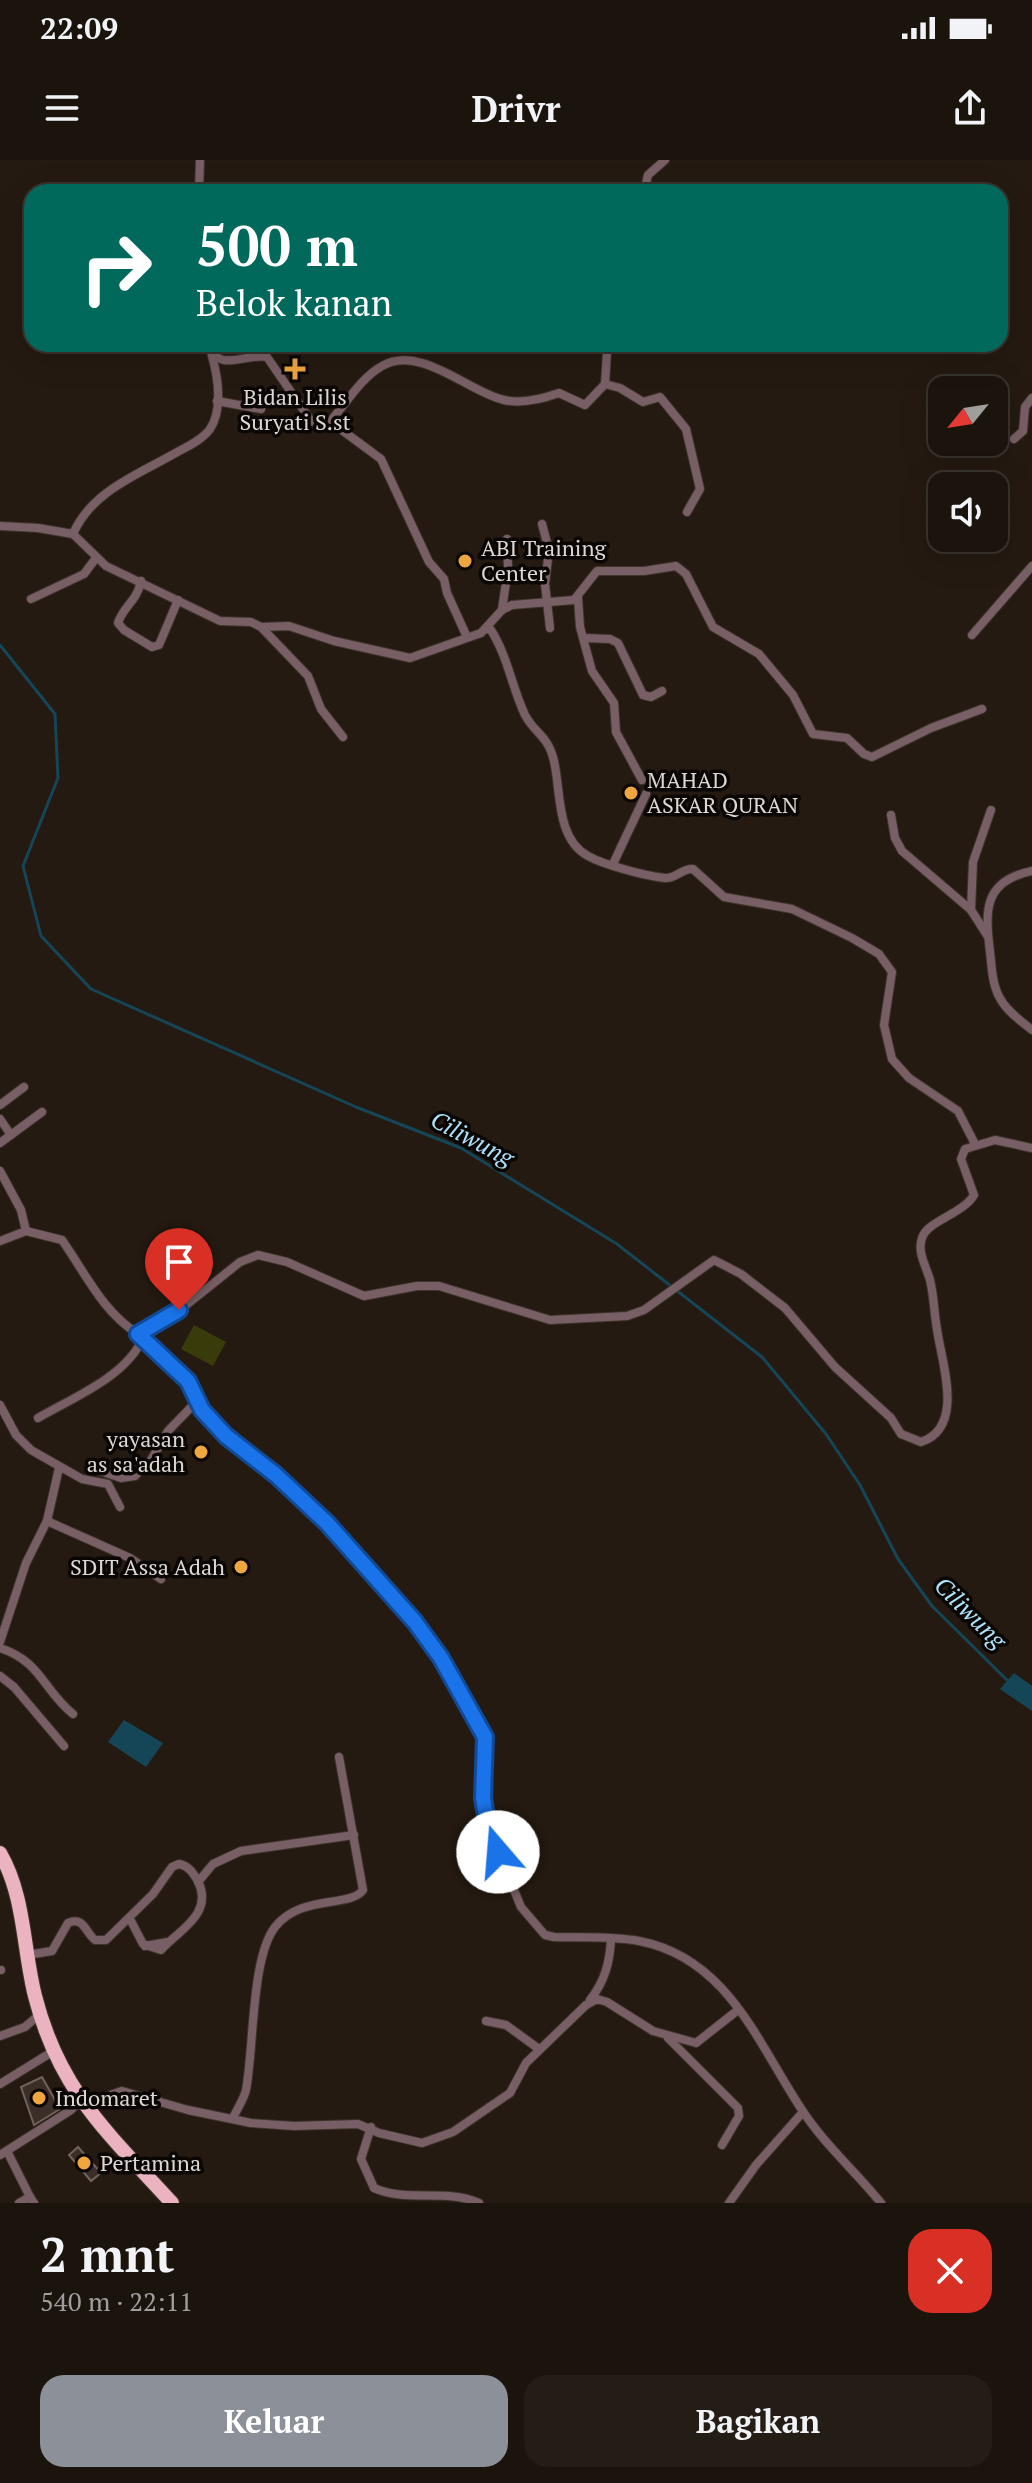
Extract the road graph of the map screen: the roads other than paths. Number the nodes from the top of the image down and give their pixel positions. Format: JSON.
{"nodes":[{"id":1,"x":200,"y":160,"type":"edge"},
{"id":2,"x":665,"y":160,"type":"edge"},
{"id":3,"x":199,"y":184,"type":"edge"},
{"id":4,"x":646,"y":184,"type":"edge"},
{"id":5,"x":210,"y":352,"type":"edge"},
{"id":6,"x":607,"y":352,"type":"edge"},
{"id":7,"x":212,"y":355,"type":"junction"},
{"id":8,"x":605,"y":384,"type":"junction"},
{"id":9,"x":1032,"y":398,"type":"edge"},
{"id":10,"x":217,"y":401,"type":"junction"},
{"id":11,"x":261,"y":409,"type":"dead end"},
{"id":12,"x":327,"y":425,"type":"junction"},
{"id":13,"x":1014,"y":439,"type":"dead end"},
{"id":14,"x":687,"y":512,"type":"dead end"},
{"id":15,"x":542,"y":524,"type":"dead end"},
{"id":16,"x":0,"y":526,"type":"edge"},
{"id":17,"x":73,"y":534,"type":"junction"},
{"id":18,"x":507,"y":539,"type":"dead end"},
{"id":19,"x":96,"y":558,"type":"junction"},
{"id":20,"x":1032,"y":566,"type":"edge"},
{"id":21,"x":141,"y":581,"type":"junction"},
{"id":22,"x":578,"y":598,"type":"junction"},
{"id":23,"x":31,"y":599,"type":"dead end"},
{"id":24,"x":178,"y":600,"type":"junction"},
{"id":25,"x":548,"y":602,"type":"junction"},
{"id":26,"x":502,"y":610,"type":"junction"},
{"id":27,"x":261,"y":627,"type":"junction"},
{"id":28,"x":550,"y":628,"type":"dead end"},
{"id":29,"x":486,"y":629,"type":"junction"},
{"id":30,"x":972,"y":635,"type":"dead end"},
{"id":31,"x":467,"y":637,"type":"junction"},
{"id":32,"x":584,"y":638,"type":"junction"},
{"id":33,"x":662,"y":691,"type":"dead end"},
{"id":34,"x":982,"y":709,"type":"dead end"},
{"id":35,"x":343,"y":737,"type":"dead end"},
{"id":36,"x":642,"y":780,"type":"dead end"},
{"id":37,"x":646,"y":794,"type":"dead end"},
{"id":38,"x":991,"y":810,"type":"dead end"},
{"id":39,"x":891,"y":815,"type":"dead end"},
{"id":40,"x":613,"y":864,"type":"junction"},
{"id":41,"x":1032,"y":871,"type":"edge"},
{"id":42,"x":971,"y":910,"type":"junction"},
{"id":43,"x":988,"y":935,"type":"junction"},
{"id":44,"x":1032,"y":1030,"type":"edge"},
{"id":45,"x":24,"y":1087,"type":"dead end"},
{"id":46,"x":0,"y":1105,"type":"edge"},
{"id":47,"x":42,"y":1112,"type":"dead end"},
{"id":48,"x":0,"y":1119,"type":"edge"},
{"id":49,"x":11,"y":1135,"type":"junction"},
{"id":50,"x":0,"y":1143,"type":"edge"},
{"id":51,"x":975,"y":1144,"type":"junction"},
{"id":52,"x":1032,"y":1148,"type":"edge"},
{"id":53,"x":0,"y":1171,"type":"edge"},
{"id":54,"x":26,"y":1231,"type":"junction"},
{"id":55,"x":0,"y":1241,"type":"edge"},
{"id":56,"x":140,"y":1336,"type":"junction"},
{"id":57,"x":197,"y":1401,"type":"junction"},
{"id":58,"x":0,"y":1405,"type":"edge"},
{"id":59,"x":38,"y":1418,"type":"dead end"},
{"id":60,"x":59,"y":1468,"type":"junction"},
{"id":61,"x":97,"y":1470,"type":"dead end"},
{"id":62,"x":120,"y":1507,"type":"dead end"},
{"id":63,"x":47,"y":1521,"type":"junction"},
{"id":64,"x":161,"y":1579,"type":"dead end"},
{"id":65,"x":0,"y":1642,"type":"edge"},
{"id":66,"x":0,"y":1648,"type":"edge"},
{"id":67,"x":0,"y":1676,"type":"edge"},
{"id":68,"x":73,"y":1714,"type":"dead end"},
{"id":69,"x":64,"y":1746,"type":"dead end"},
{"id":70,"x":339,"y":1757,"type":"dead end"},
{"id":71,"x":354,"y":1835,"type":"junction"},
{"id":72,"x":0,"y":1853,"type":"edge"},
{"id":73,"x":198,"y":1882,"type":"junction"},
{"id":74,"x":130,"y":1919,"type":"junction"},
{"id":75,"x":611,"y":1938,"type":"junction"},
{"id":76,"x":27,"y":1955,"type":"junction"},
{"id":77,"x":586,"y":2005,"type":"junction"},
{"id":78,"x":738,"y":2010,"type":"junction"},
{"id":79,"x":40,"y":2014,"type":"junction"},
{"id":80,"x":486,"y":2021,"type":"dead end"},
{"id":81,"x":665,"y":2035,"type":"junction"},
{"id":82,"x":0,"y":2036,"type":"edge"},
{"id":83,"x":539,"y":2049,"type":"junction"},
{"id":84,"x":52,"y":2052,"type":"junction"},
{"id":85,"x":0,"y":2084,"type":"edge"},
{"id":86,"x":81,"y":2100,"type":"junction"},
{"id":87,"x":803,"y":2112,"type":"junction"},
{"id":88,"x":233,"y":2118,"type":"junction"},
{"id":89,"x":371,"y":2127,"type":"junction"},
{"id":90,"x":722,"y":2145,"type":"dead end"},
{"id":91,"x":4,"y":2153,"type":"edge"},
{"id":92,"x":32,"y":2200,"type":"edge"},
{"id":93,"x":19,"y":2203,"type":"edge"},
{"id":94,"x":172,"y":2203,"type":"edge"},
{"id":95,"x":479,"y":2203,"type":"edge"},
{"id":96,"x":729,"y":2203,"type":"edge"},
{"id":97,"x":881,"y":2203,"type":"edge"}],
"edges":[{"from":1,"to":3,"type":"street"},
{"from":2,"to":4,"type":"street"},
{"from":5,"to":7,"type":"street"},
{"from":6,"to":8,"type":"street"},
{"from":7,"to":10,"type":"street"},
{"from":7,"to":12,"type":"street"},
{"from":8,"to":12,"type":"street"},
{"from":8,"to":14,"type":"street"},
{"from":9,"to":13,"type":"street"},
{"from":10,"to":11,"type":"street"},
{"from":10,"to":17,"type":"street"},
{"from":12,"to":31,"type":"street"},
{"from":15,"to":25,"type":"street"},
{"from":16,"to":17,"type":"street"},
{"from":17,"to":19,"type":"street"},
{"from":18,"to":26,"type":"street"},
{"from":19,"to":21,"type":"street"},
{"from":19,"to":23,"type":"street"},
{"from":20,"to":30,"type":"street"},
{"from":21,"to":24,"type":"street"},
{"from":21,"to":24,"type":"street"},
{"from":22,"to":25,"type":"street"},
{"from":22,"to":32,"type":"street"},
{"from":22,"to":34,"type":"street"},
{"from":24,"to":27,"type":"street"},
{"from":25,"to":26,"type":"street"},
{"from":25,"to":28,"type":"street"},
{"from":26,"to":29,"type":"street"},
{"from":27,"to":31,"type":"street"},
{"from":27,"to":35,"type":"street"},
{"from":29,"to":31,"type":"street"},
{"from":29,"to":40,"type":"street"},
{"from":32,"to":33,"type":"street"},
{"from":32,"to":36,"type":"street"},
{"from":37,"to":40,"type":"street"},
{"from":38,"to":42,"type":"street"},
{"from":39,"to":42,"type":"street"},
{"from":40,"to":51,"type":"street"},
{"from":41,"to":43,"type":"street"},
{"from":42,"to":43,"type":"street"},
{"from":43,"to":44,"type":"street"},
{"from":45,"to":46,"type":"street"},
{"from":47,"to":49,"type":"street"},
{"from":48,"to":49,"type":"street"},
{"from":49,"to":50,"type":"street"},
{"from":51,"to":52,"type":"street"},
{"from":51,"to":56,"type":"street"},
{"from":53,"to":54,"type":"street"},
{"from":54,"to":55,"type":"street"},
{"from":54,"to":56,"type":"street"},
{"from":56,"to":57,"type":"street"},
{"from":56,"to":59,"type":"street"},
{"from":57,"to":61,"type":"street"},
{"from":57,"to":75,"type":"street"},
{"from":58,"to":60,"type":"street"},
{"from":60,"to":62,"type":"street"},
{"from":60,"to":63,"type":"street"},
{"from":63,"to":64,"type":"street"},
{"from":63,"to":65,"type":"street"},
{"from":66,"to":68,"type":"street"},
{"from":67,"to":69,"type":"street"},
{"from":70,"to":71,"type":"street"},
{"from":71,"to":73,"type":"street"},
{"from":71,"to":88,"type":"street"},
{"from":72,"to":76,"type":"highway"},
{"from":73,"to":74,"type":"street"},
{"from":73,"to":74,"type":"street"},
{"from":74,"to":76,"type":"street"},
{"from":75,"to":77,"type":"street"},
{"from":75,"to":78,"type":"street"},
{"from":76,"to":79,"type":"highway"},
{"from":77,"to":81,"type":"street"},
{"from":77,"to":83,"type":"street"},
{"from":78,"to":81,"type":"street"},
{"from":78,"to":87,"type":"street"},
{"from":79,"to":82,"type":"street"},
{"from":79,"to":84,"type":"highway"},
{"from":80,"to":83,"type":"street"},
{"from":81,"to":90,"type":"street"},
{"from":83,"to":89,"type":"street"},
{"from":84,"to":85,"type":"street"},
{"from":84,"to":86,"type":"highway"},
{"from":86,"to":88,"type":"street"},
{"from":86,"to":91,"type":"street"},
{"from":86,"to":94,"type":"highway"},
{"from":87,"to":96,"type":"street"},
{"from":87,"to":97,"type":"street"},
{"from":88,"to":89,"type":"street"},
{"from":89,"to":95,"type":"street"},
{"from":91,"to":92,"type":"street"},
{"from":92,"to":93,"type":"street"}]}
